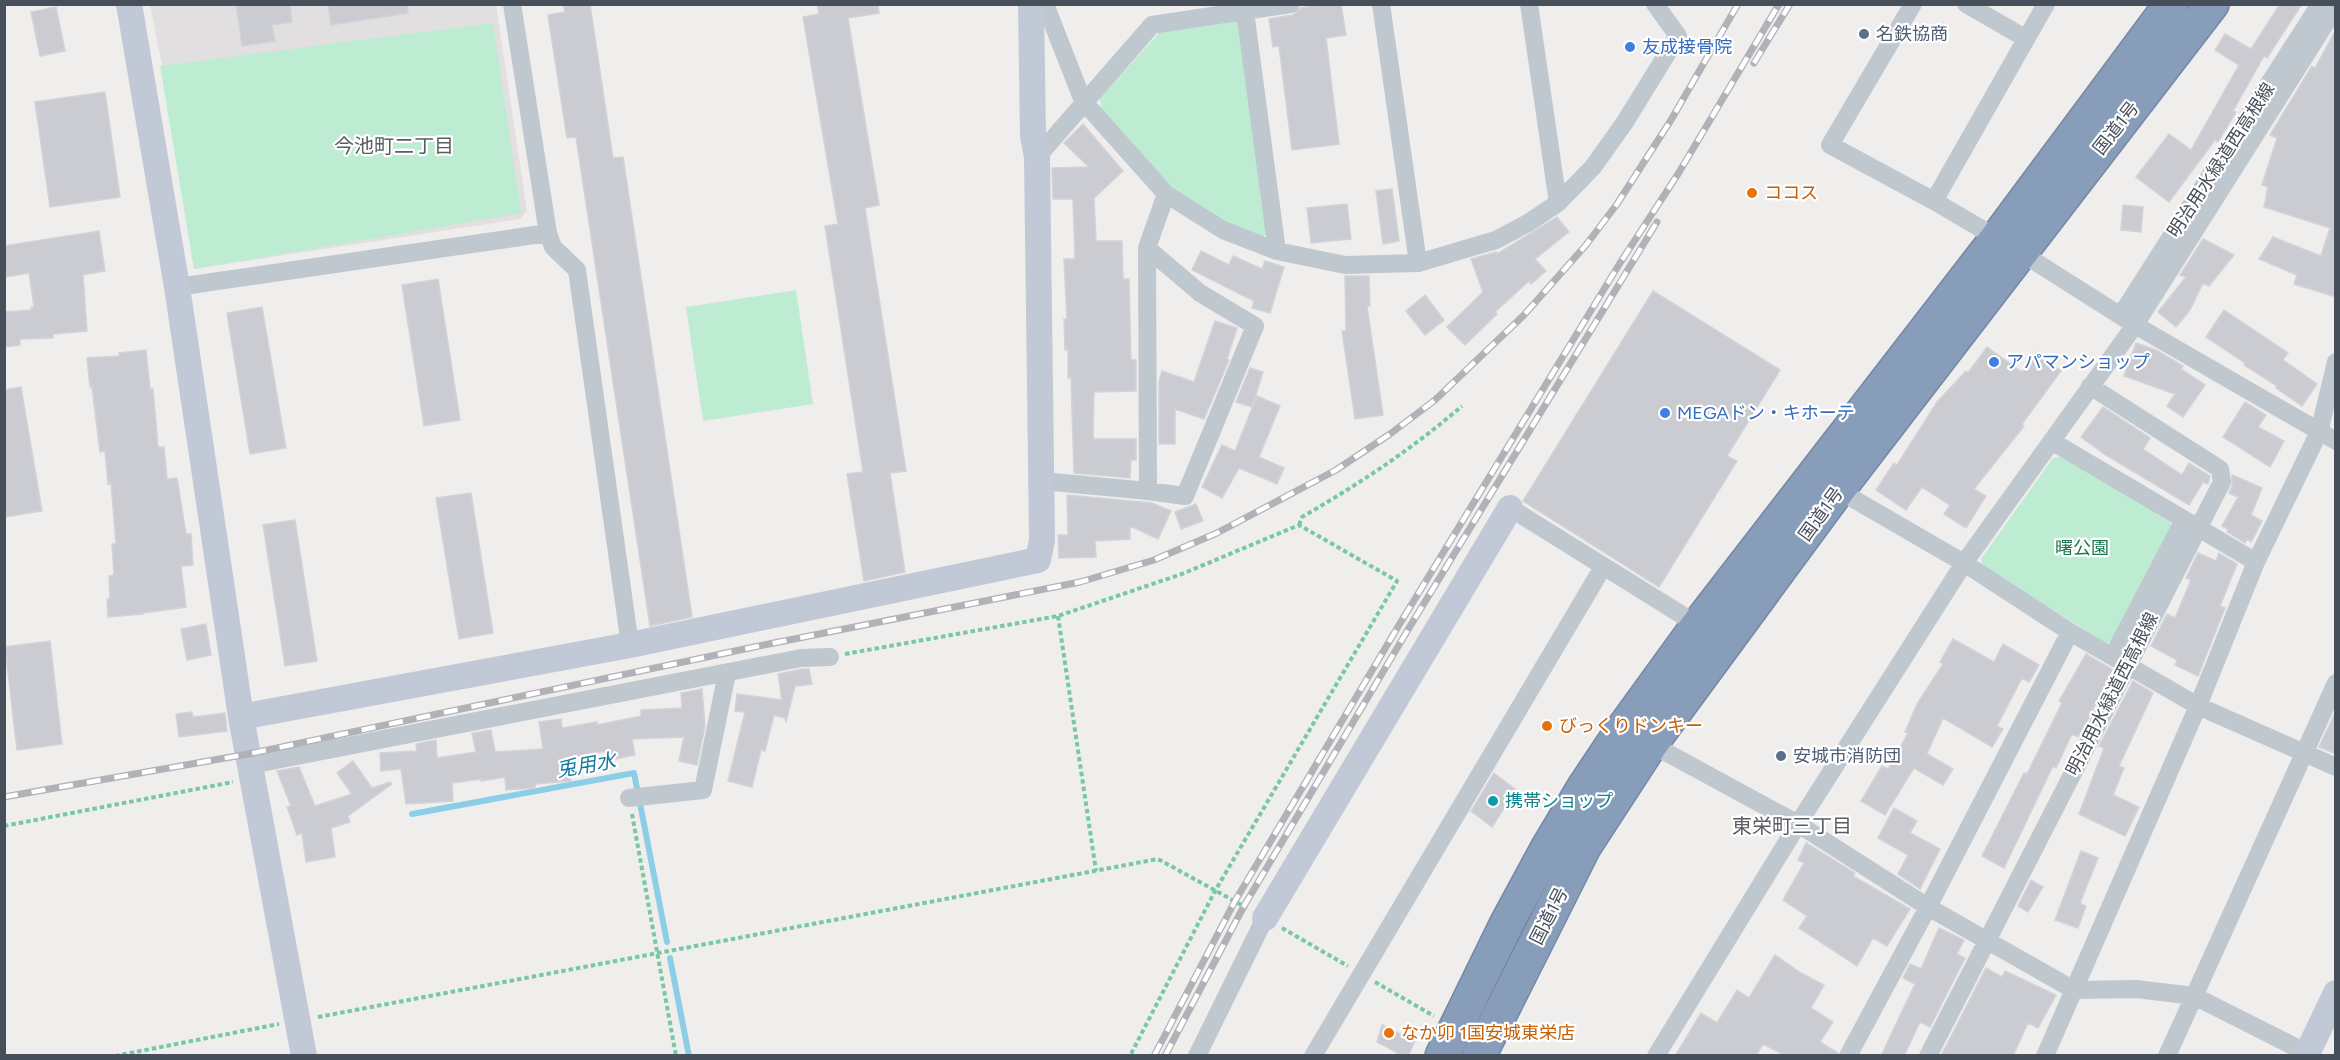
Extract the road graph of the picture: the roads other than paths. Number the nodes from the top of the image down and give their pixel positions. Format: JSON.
{"nodes":[{"id":1,"x":129,"y":4,"type":"edge"},
{"id":2,"x":512,"y":4,"type":"edge"},
{"id":3,"x":1031,"y":4,"type":"edge"},
{"id":4,"x":1045,"y":4,"type":"edge"},
{"id":5,"x":1291,"y":4,"type":"edge"},
{"id":6,"x":1381,"y":4,"type":"edge"},
{"id":7,"x":1529,"y":4,"type":"edge"},
{"id":8,"x":1655,"y":4,"type":"edge"},
{"id":9,"x":1913,"y":4,"type":"edge"},
{"id":10,"x":1966,"y":4,"type":"edge"},
{"id":11,"x":2046,"y":4,"type":"edge"},
{"id":12,"x":2171,"y":4,"type":"edge"},
{"id":13,"x":2212,"y":4,"type":"edge"},
{"id":14,"x":2320,"y":4,"type":"edge"},
{"id":15,"x":2336,"y":7,"type":"edge"},
{"id":16,"x":1245,"y":8,"type":"edge"},
{"id":17,"x":2025,"y":38,"type":"junction"},
{"id":18,"x":1083,"y":101,"type":"junction"},
{"id":19,"x":1037,"y":157,"type":"junction"},
{"id":20,"x":1166,"y":194,"type":"junction"},
{"id":21,"x":1934,"y":201,"type":"junction"},
{"id":22,"x":1558,"y":202,"type":"junction"},
{"id":23,"x":548,"y":232,"type":"junction"},
{"id":24,"x":2008,"y":245,"type":"junction"},
{"id":25,"x":1147,"y":248,"type":"junction"},
{"id":26,"x":1277,"y":251,"type":"junction"},
{"id":27,"x":1418,"y":263,"type":"junction"},
{"id":28,"x":177,"y":287,"type":"junction"},
{"id":29,"x":2128,"y":320,"type":"junction"},
{"id":30,"x":2336,"y":362,"type":"edge"},
{"id":31,"x":2090,"y":386,"type":"junction"},
{"id":32,"x":2319,"y":432,"type":"junction"},
{"id":33,"x":2336,"y":441,"type":"edge"},
{"id":34,"x":2053,"y":442,"type":"junction"},
{"id":35,"x":1042,"y":480,"type":"junction"},
{"id":36,"x":1148,"y":490,"type":"junction"},
{"id":37,"x":1838,"y":490,"type":"junction"},
{"id":38,"x":1510,"y":508,"type":"joint"},
{"id":39,"x":2191,"y":524,"type":"junction"},
{"id":40,"x":2256,"y":562,"type":"junction"},
{"id":41,"x":1964,"y":563,"type":"junction"},
{"id":42,"x":1603,"y":567,"type":"junction"},
{"id":43,"x":1698,"y":625,"type":"junction"},
{"id":44,"x":2070,"y":632,"type":"junction"},
{"id":45,"x":630,"y":645,"type":"junction"},
{"id":46,"x":830,"y":657,"type":"road end"},
{"id":47,"x":2120,"y":660,"type":"junction"},
{"id":48,"x":727,"y":673,"type":"junction"},
{"id":49,"x":2336,"y":683,"type":"edge"},
{"id":50,"x":2198,"y":706,"type":"junction"},
{"id":51,"x":241,"y":717,"type":"junction"},
{"id":52,"x":1651,"y":744,"type":"junction"},
{"id":53,"x":2305,"y":754,"type":"junction"},
{"id":54,"x":2336,"y":767,"type":"edge"},
{"id":55,"x":251,"y":772,"type":"junction"},
{"id":56,"x":629,"y":798,"type":"road end"},
{"id":57,"x":1798,"y":824,"type":"junction"},
{"id":58,"x":1929,"y":907,"type":"junction"},
{"id":59,"x":1265,"y":918,"type":"joint"},
{"id":60,"x":1987,"y":941,"type":"junction"},
{"id":61,"x":2074,"y":990,"type":"junction"},
{"id":62,"x":2336,"y":993,"type":"edge"},
{"id":63,"x":2194,"y":996,"type":"junction"},
{"id":64,"x":1448,"y":1042,"type":"edge"},
{"id":65,"x":1487,"y":1052,"type":"edge"},
{"id":66,"x":2310,"y":1055,"type":"edge"},
{"id":67,"x":304,"y":1056,"type":"edge"},
{"id":68,"x":1197,"y":1056,"type":"edge"},
{"id":69,"x":1313,"y":1056,"type":"edge"},
{"id":70,"x":1656,"y":1056,"type":"edge"},
{"id":71,"x":1848,"y":1056,"type":"edge"},
{"id":72,"x":1928,"y":1056,"type":"edge"},
{"id":73,"x":2045,"y":1056,"type":"edge"},
{"id":74,"x":2167,"y":1056,"type":"edge"}],
"edges":[{"from":1,"to":28,"type":"street"},
{"from":2,"to":23,"type":"street"},
{"from":3,"to":19,"type":"street"},
{"from":4,"to":18,"type":"street"},
{"from":5,"to":16,"type":"street"},
{"from":6,"to":27,"type":"street"},
{"from":7,"to":22,"type":"street"},
{"from":8,"to":22,"type":"street"},
{"from":9,"to":21,"type":"street"},
{"from":10,"to":17,"type":"street"},
{"from":11,"to":17,"type":"street"},
{"from":12,"to":24,"type":"highway","name":"国道1号"},
{"from":13,"to":24,"type":"highway","name":"国道1号"},
{"from":14,"to":29,"type":"street","name":"明治用水緑道西高根線"},
{"from":15,"to":29,"type":"street"},
{"from":16,"to":18,"type":"street"},
{"from":16,"to":26,"type":"street"},
{"from":17,"to":21,"type":"street"},
{"from":18,"to":19,"type":"street"},
{"from":18,"to":20,"type":"street"},
{"from":19,"to":35,"type":"street"},
{"from":20,"to":25,"type":"street"},
{"from":20,"to":26,"type":"street"},
{"from":21,"to":24,"type":"street"},
{"from":22,"to":27,"type":"street"},
{"from":23,"to":28,"type":"street"},
{"from":23,"to":45,"type":"street"},
{"from":24,"to":29,"type":"street"},
{"from":24,"to":37,"type":"highway","name":"国道1号"},
{"from":24,"to":43,"type":"highway","name":"国道1号"},
{"from":25,"to":36,"type":"street"},
{"from":25,"to":36,"type":"street"},
{"from":26,"to":27,"type":"street"},
{"from":28,"to":51,"type":"street"},
{"from":29,"to":31,"type":"street"},
{"from":29,"to":32,"type":"street"},
{"from":30,"to":32,"type":"street"},
{"from":31,"to":34,"type":"street"},
{"from":31,"to":39,"type":"street"},
{"from":32,"to":33,"type":"street"},
{"from":32,"to":40,"type":"street"},
{"from":34,"to":39,"type":"street"},
{"from":34,"to":41,"type":"street"},
{"from":35,"to":36,"type":"street"},
{"from":35,"to":45,"type":"street"},
{"from":37,"to":41,"type":"street"},
{"from":37,"to":52,"type":"highway","name":"国道1号"},
{"from":38,"to":42,"type":"street"},
{"from":38,"to":59,"type":"street"},
{"from":39,"to":40,"type":"street"},
{"from":39,"to":47,"type":"street","name":"明治用水緑道西高根線"},
{"from":40,"to":50,"type":"street"},
{"from":41,"to":44,"type":"street"},
{"from":41,"to":57,"type":"street"},
{"from":42,"to":43,"type":"street"},
{"from":42,"to":69,"type":"street"},
{"from":43,"to":64,"type":"highway","name":"国道1号"},
{"from":44,"to":47,"type":"street"},
{"from":44,"to":58,"type":"street"},
{"from":45,"to":51,"type":"street"},
{"from":46,"to":48,"type":"street"},
{"from":47,"to":50,"type":"street"},
{"from":47,"to":60,"type":"street","name":"明治用水緑道西高根線"},
{"from":48,"to":55,"type":"street"},
{"from":48,"to":56,"type":"street"},
{"from":49,"to":53,"type":"street"},
{"from":50,"to":53,"type":"street"},
{"from":50,"to":61,"type":"street"},
{"from":51,"to":55,"type":"street"},
{"from":52,"to":57,"type":"street"},
{"from":52,"to":65,"type":"highway","name":"国道1号"},
{"from":53,"to":54,"type":"street"},
{"from":53,"to":63,"type":"street"},
{"from":55,"to":67,"type":"street"},
{"from":57,"to":58,"type":"street"},
{"from":57,"to":70,"type":"street"},
{"from":58,"to":60,"type":"street"},
{"from":58,"to":71,"type":"street"},
{"from":59,"to":68,"type":"street"},
{"from":60,"to":61,"type":"street"},
{"from":60,"to":72,"type":"street","name":"明治用水緑道西高根線"},
{"from":61,"to":63,"type":"street"},
{"from":61,"to":73,"type":"street"},
{"from":62,"to":66,"type":"street"},
{"from":63,"to":66,"type":"street"},
{"from":63,"to":74,"type":"street"},
{"from":64,"to":65,"type":"street"}]}
